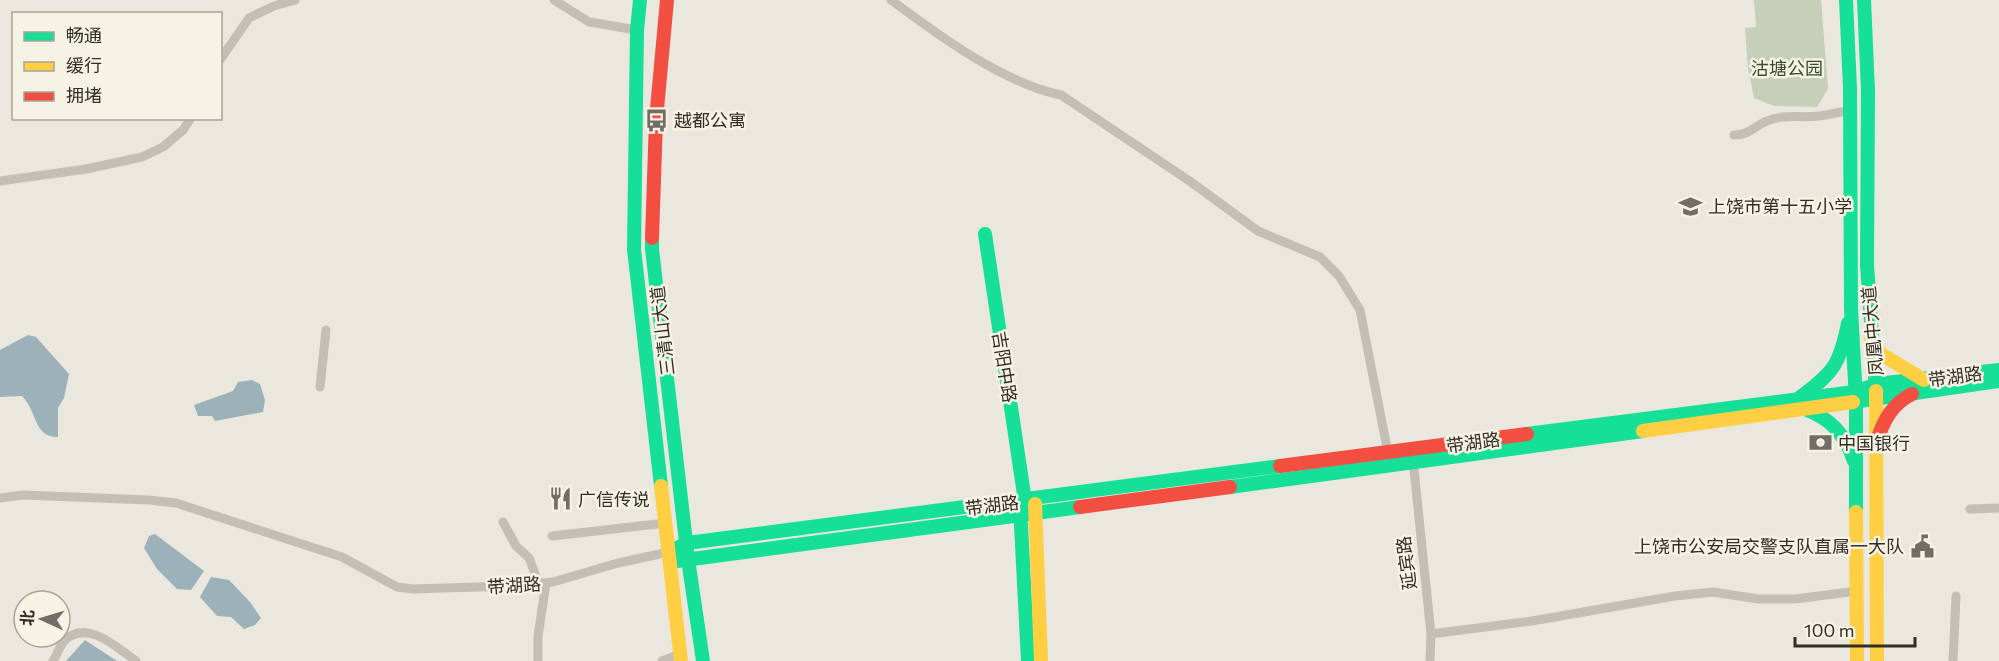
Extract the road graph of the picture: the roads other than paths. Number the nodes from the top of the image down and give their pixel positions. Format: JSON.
{"nodes":[{"id":1,"x":295,"y":0,"type":"edge"},
{"id":2,"x":554,"y":0,"type":"edge"},
{"id":3,"x":640,"y":0,"type":"edge"},
{"id":4,"x":667,"y":0,"type":"edge"},
{"id":5,"x":891,"y":0,"type":"edge"},
{"id":6,"x":1846,"y":0,"type":"edge"},
{"id":7,"x":1863,"y":0,"type":"edge"},
{"id":8,"x":637,"y":30,"type":"junction"},
{"id":9,"x":222,"y":57,"type":"edge"},
{"id":10,"x":1851,"y":111,"type":"junction"},
{"id":11,"x":190,"y":120,"type":"edge"},
{"id":12,"x":1734,"y":135,"type":"dead end"},
{"id":13,"x":0,"y":181,"type":"edge"},
{"id":14,"x":985,"y":234,"type":"dead end"},
{"id":15,"x":1851,"y":309,"type":"junction"},
{"id":16,"x":326,"y":330,"type":"dead end"},
{"id":17,"x":1871,"y":339,"type":"junction"},
{"id":18,"x":1999,"y":370,"type":"edge"},
{"id":19,"x":1999,"y":381,"type":"edge"},
{"id":20,"x":1923,"y":385,"type":"junction"},
{"id":21,"x":320,"y":387,"type":"dead end"},
{"id":22,"x":1876,"y":391,"type":"junction"},
{"id":23,"x":1855,"y":396,"type":"junction"},
{"id":24,"x":1801,"y":404,"type":"junction"},
{"id":25,"x":1876,"y":440,"type":"junction"},
{"id":26,"x":1388,"y":453,"type":"junction"},
{"id":27,"x":1413,"y":460,"type":"junction"},
{"id":28,"x":1856,"y":470,"type":"junction"},
{"id":29,"x":0,"y":498,"type":"edge"},
{"id":30,"x":1027,"y":505,"type":"junction"},
{"id":31,"x":1970,"y":508,"type":"dead end"},
{"id":32,"x":1999,"y":508,"type":"edge"},
{"id":33,"x":503,"y":522,"type":"dead end"},
{"id":34,"x":666,"y":524,"type":"junction"},
{"id":35,"x":552,"y":536,"type":"dead end"},
{"id":36,"x":687,"y":543,"type":"junction"},
{"id":37,"x":670,"y":557,"type":"junction"},
{"id":38,"x":688,"y":559,"type":"junction"},
{"id":39,"x":542,"y":583,"type":"junction"},
{"id":40,"x":1857,"y":591,"type":"junction"},
{"id":41,"x":1956,"y":596,"type":"dead end"},
{"id":42,"x":1431,"y":634,"type":"junction"},
{"id":43,"x":681,"y":658,"type":"edge"},
{"id":44,"x":53,"y":661,"type":"edge"},
{"id":45,"x":136,"y":661,"type":"edge"},
{"id":46,"x":538,"y":661,"type":"edge"},
{"id":47,"x":662,"y":661,"type":"edge"},
{"id":48,"x":704,"y":661,"type":"edge"},
{"id":49,"x":1028,"y":661,"type":"edge"},
{"id":50,"x":1041,"y":661,"type":"edge"},
{"id":51,"x":1430,"y":661,"type":"edge"},
{"id":52,"x":1857,"y":661,"type":"edge"},
{"id":53,"x":1877,"y":661,"type":"edge"},
{"id":54,"x":1953,"y":661,"type":"edge"}],
"edges":[{"from":1,"to":9,"type":"street"},
{"from":2,"to":8,"type":"street"},
{"from":3,"to":8,"type":"main road","name":"三清山大道"},
{"from":4,"to":36,"type":"main road","name":"三清山大道"},
{"from":5,"to":26,"type":"street"},
{"from":6,"to":10,"type":"main road","name":"凤凰中大道"},
{"from":7,"to":17,"type":"main road","name":"凤凰中大道"},
{"from":8,"to":34,"type":"main road","name":"三清山大道"},
{"from":10,"to":12,"type":"street"},
{"from":10,"to":15,"type":"main road","name":"凤凰中大道"},
{"from":11,"to":13,"type":"street"},
{"from":14,"to":30,"type":"main road","name":"吉阳中路"},
{"from":15,"to":23,"type":"main road","name":"凤凰中大道"},
{"from":15,"to":24,"type":"main road"},
{"from":16,"to":21,"type":"street"},
{"from":17,"to":20,"type":"main road"},
{"from":17,"to":22,"type":"main road","name":"凤凰中大道"},
{"from":18,"to":20,"type":"main road","name":"带湖路"},
{"from":19,"to":20,"type":"main road","name":"带湖路"},
{"from":20,"to":22,"type":"main road","name":"带湖路"},
{"from":20,"to":25,"type":"main road"},
{"from":22,"to":23,"type":"main road","name":"带湖路"},
{"from":22,"to":25,"type":"main road","name":"凤凰中大道"},
{"from":23,"to":24,"type":"main road","name":"带湖路"},
{"from":23,"to":28,"type":"main road","name":"凤凰中大道"},
{"from":24,"to":26,"type":"main road","name":"带湖路"},
{"from":24,"to":27,"type":"main road","name":"带湖路"},
{"from":24,"to":28,"type":"main road"},
{"from":25,"to":53,"type":"main road","name":"凤凰中大道"},
{"from":26,"to":30,"type":"main road","name":"带湖路"},
{"from":27,"to":30,"type":"main road","name":"带湖路"},
{"from":27,"to":42,"type":"street","name":"延宾路"},
{"from":28,"to":40,"type":"main road","name":"凤凰中大道"},
{"from":29,"to":39,"type":"street","name":"带湖路"},
{"from":30,"to":36,"type":"main road","name":"带湖路"},
{"from":30,"to":38,"type":"main road","name":"带湖路"},
{"from":30,"to":49,"type":"main road","name":"吉阳中路"},
{"from":30,"to":50,"type":"main road","name":"吉阳中路"},
{"from":31,"to":32,"type":"street"},
{"from":33,"to":39,"type":"street"},
{"from":34,"to":35,"type":"street"},
{"from":34,"to":37,"type":"main road","name":"三清山大道"},
{"from":36,"to":37,"type":"main road","name":"带湖路"},
{"from":36,"to":38,"type":"main road","name":"三清山大道"},
{"from":37,"to":38,"type":"main road","name":"带湖路"},
{"from":37,"to":39,"type":"street","name":"带湖路"},
{"from":37,"to":43,"type":"main road","name":"三清山大道"},
{"from":38,"to":48,"type":"main road","name":"三清山大道"},
{"from":39,"to":46,"type":"street"},
{"from":40,"to":42,"type":"street"},
{"from":40,"to":52,"type":"main road","name":"凤凰中大道"},
{"from":41,"to":54,"type":"street"},
{"from":42,"to":51,"type":"street","name":"延宾路"},
{"from":43,"to":47,"type":"street"},
{"from":44,"to":45,"type":"street"}]}
